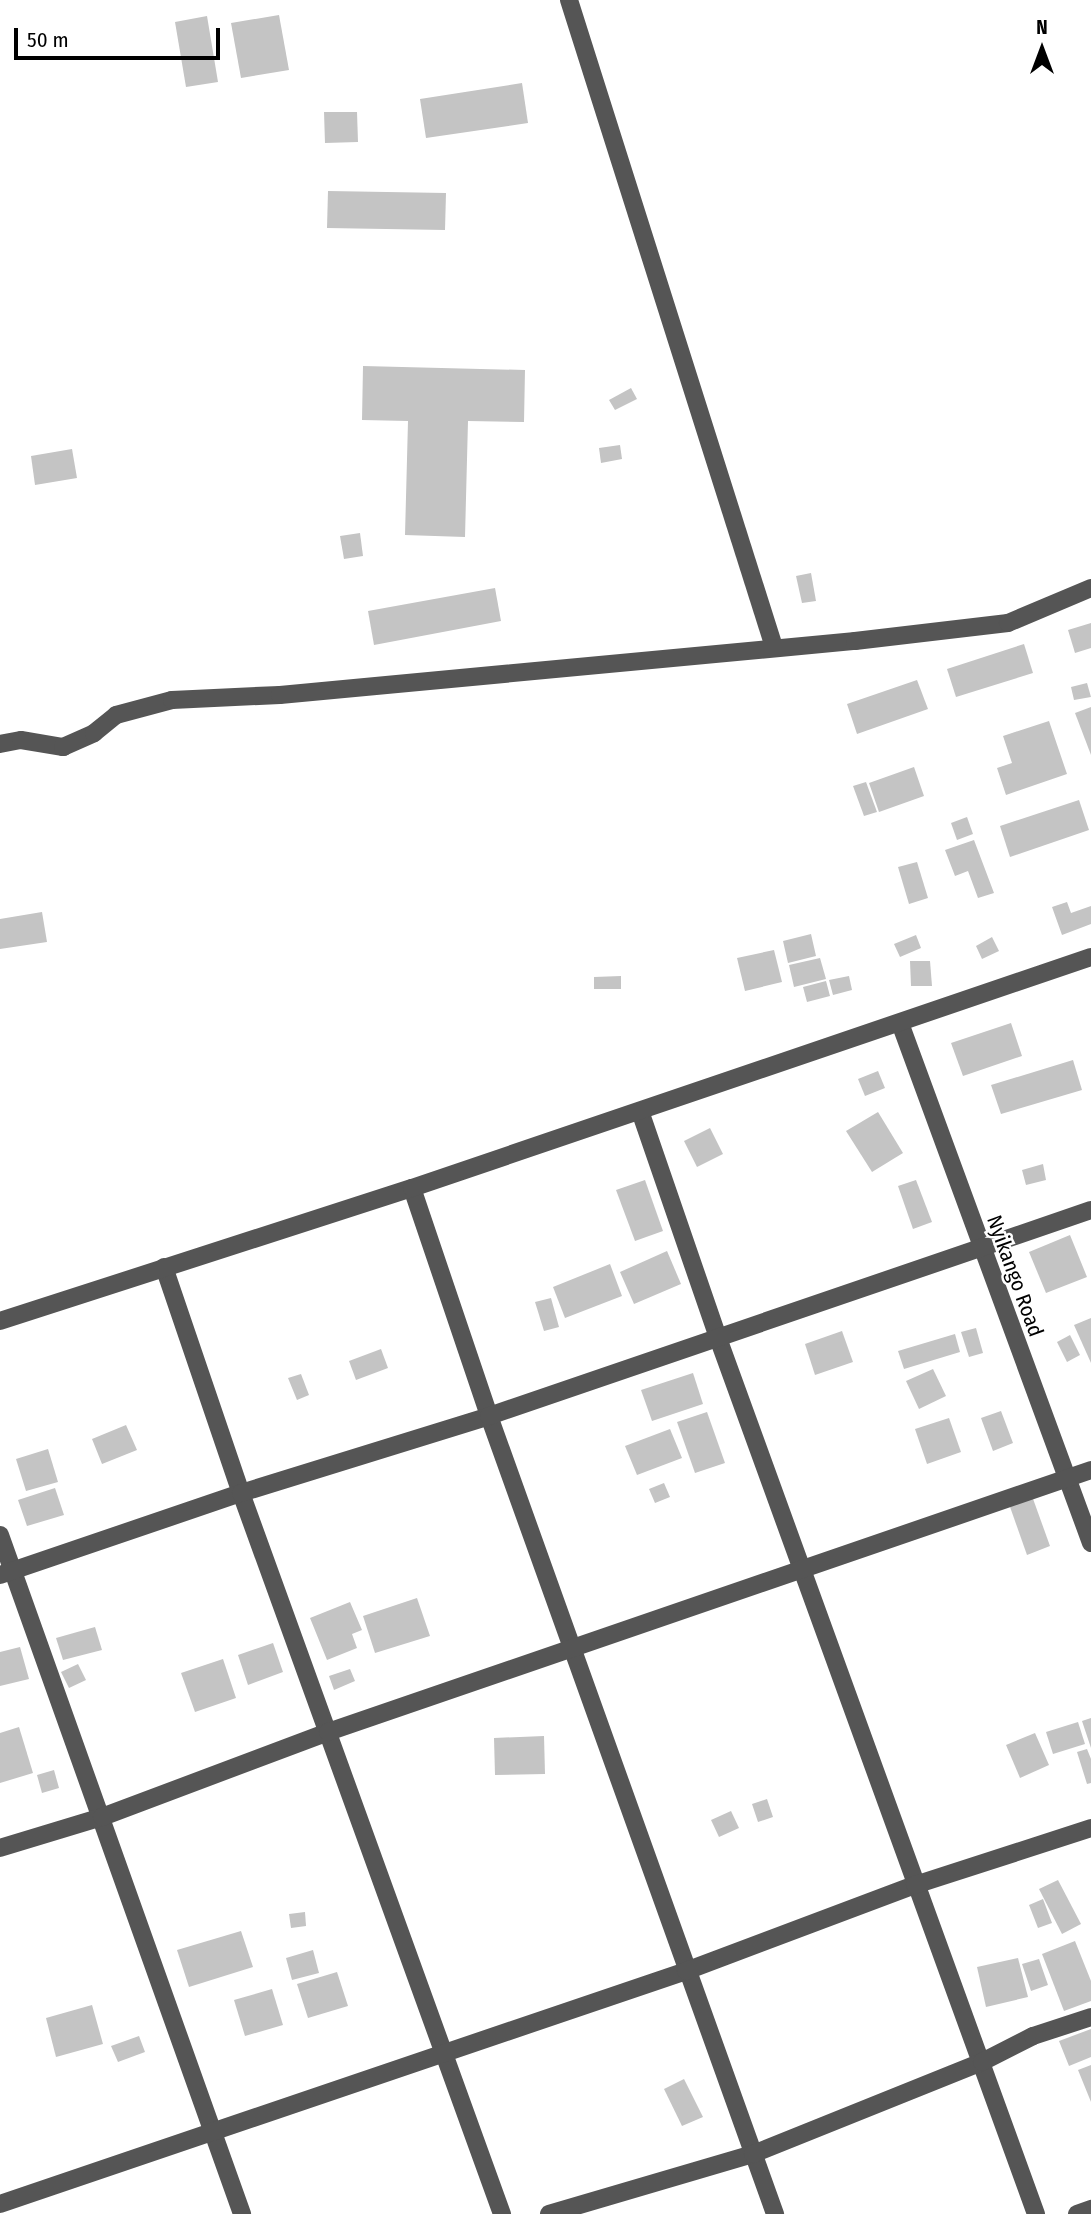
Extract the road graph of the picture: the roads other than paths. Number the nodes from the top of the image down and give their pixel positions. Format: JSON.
{"nodes":[{"id":1,"x":569,"y":0,"type":"edge"},
{"id":2,"x":1091,"y":588,"type":"edge"},
{"id":3,"x":774,"y":647,"type":"junction"},
{"id":4,"x":0,"y":744,"type":"edge"},
{"id":5,"x":1091,"y":957,"type":"edge"},
{"id":6,"x":900,"y":1023,"type":"junction"},
{"id":7,"x":640,"y":1111,"type":"junction"},
{"id":8,"x":412,"y":1188,"type":"junction"},
{"id":9,"x":1091,"y":1210,"type":"edge"},
{"id":10,"x":981,"y":1248,"type":"junction"},
{"id":11,"x":164,"y":1267,"type":"junction"},
{"id":12,"x":0,"y":1321,"type":"edge"},
{"id":13,"x":718,"y":1338,"type":"junction"},
{"id":14,"x":489,"y":1416,"type":"junction"},
{"id":15,"x":1091,"y":1470,"type":"edge"},
{"id":16,"x":1066,"y":1479,"type":"junction"},
{"id":17,"x":241,"y":1493,"type":"junction"},
{"id":18,"x":0,"y":1535,"type":"edge"},
{"id":19,"x":1091,"y":1543,"type":"edge"},
{"id":20,"x":802,"y":1569,"type":"junction"},
{"id":21,"x":6,"y":1573,"type":"edge"},
{"id":22,"x":572,"y":1648,"type":"junction"},
{"id":23,"x":328,"y":1731,"type":"junction"},
{"id":24,"x":102,"y":1817,"type":"junction"},
{"id":25,"x":1091,"y":1828,"type":"edge"},
{"id":26,"x":0,"y":1848,"type":"edge"},
{"id":27,"x":915,"y":1885,"type":"junction"},
{"id":28,"x":686,"y":1971,"type":"junction"},
{"id":29,"x":1091,"y":2017,"type":"edge"},
{"id":30,"x":443,"y":2054,"type":"junction"},
{"id":31,"x":982,"y":2062,"type":"junction"},
{"id":32,"x":213,"y":2130,"type":"junction"},
{"id":33,"x":753,"y":2154,"type":"junction"},
{"id":34,"x":0,"y":2204,"type":"edge"},
{"id":35,"x":1091,"y":2209,"type":"edge"},
{"id":36,"x":243,"y":2214,"type":"edge"},
{"id":37,"x":502,"y":2214,"type":"edge"},
{"id":38,"x":549,"y":2214,"type":"edge"},
{"id":39,"x":775,"y":2214,"type":"edge"},
{"id":40,"x":1036,"y":2214,"type":"edge"},
{"id":41,"x":1077,"y":2214,"type":"edge"}],
"edges":[{"from":1,"to":3,"type":"street"},
{"from":2,"to":3,"type":"street"},
{"from":3,"to":4,"type":"street"},
{"from":5,"to":6,"type":"street"},
{"from":6,"to":7,"type":"street"},
{"from":6,"to":10,"type":"street","name":"Nyikango Road"},
{"from":7,"to":8,"type":"street"},
{"from":7,"to":13,"type":"street"},
{"from":8,"to":11,"type":"street"},
{"from":8,"to":14,"type":"street"},
{"from":9,"to":10,"type":"street"},
{"from":10,"to":13,"type":"street"},
{"from":10,"to":16,"type":"street","name":"Nyikango Road"},
{"from":11,"to":12,"type":"street"},
{"from":11,"to":17,"type":"street"},
{"from":13,"to":14,"type":"street"},
{"from":13,"to":20,"type":"street"},
{"from":14,"to":17,"type":"street"},
{"from":14,"to":22,"type":"street"},
{"from":15,"to":16,"type":"street"},
{"from":16,"to":19,"type":"street","name":"Nyikango Road"},
{"from":16,"to":20,"type":"street"},
{"from":17,"to":21,"type":"street"},
{"from":17,"to":23,"type":"street"},
{"from":18,"to":21,"type":"street"},
{"from":20,"to":22,"type":"street"},
{"from":20,"to":27,"type":"street"},
{"from":21,"to":24,"type":"street"},
{"from":22,"to":23,"type":"street"},
{"from":22,"to":28,"type":"street"},
{"from":23,"to":24,"type":"street"},
{"from":23,"to":30,"type":"street"},
{"from":24,"to":26,"type":"street"},
{"from":24,"to":32,"type":"street"},
{"from":25,"to":27,"type":"street"},
{"from":27,"to":28,"type":"street"},
{"from":27,"to":31,"type":"street"},
{"from":28,"to":30,"type":"street"},
{"from":28,"to":33,"type":"street"},
{"from":29,"to":31,"type":"street"},
{"from":30,"to":32,"type":"street"},
{"from":30,"to":37,"type":"street"},
{"from":31,"to":33,"type":"street"},
{"from":31,"to":40,"type":"street"},
{"from":32,"to":34,"type":"street"},
{"from":32,"to":36,"type":"street"},
{"from":33,"to":38,"type":"street"},
{"from":33,"to":39,"type":"street"},
{"from":35,"to":41,"type":"street"}]}
